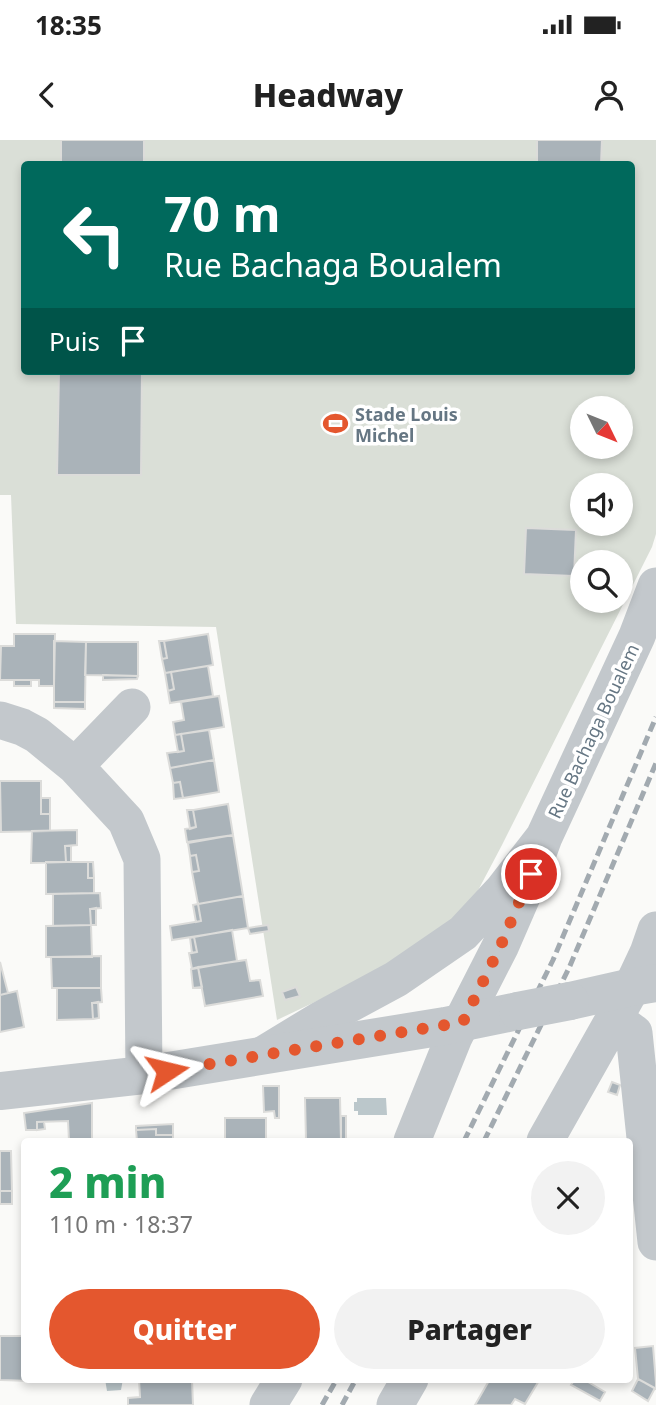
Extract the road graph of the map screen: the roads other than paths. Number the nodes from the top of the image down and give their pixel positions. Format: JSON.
{"nodes":[{"id":1,"x":656,"y":586,"type":"edge"},
{"id":2,"x":132,"y":707,"type":"dead end"},
{"id":3,"x":0,"y":720,"type":"edge"},
{"id":4,"x":75,"y":766,"type":"junction"},
{"id":5,"x":544,"y":837,"type":"junction"},
{"id":6,"x":656,"y":930,"type":"edge"},
{"id":7,"x":634,"y":996,"type":"edge"},
{"id":8,"x":463,"y":1022,"type":"junction"},
{"id":9,"x":263,"y":1055,"type":"junction"},
{"id":10,"x":144,"y":1075,"type":"junction"},
{"id":11,"x":0,"y":1091,"type":"edge"},
{"id":12,"x":413,"y":1138,"type":"edge"},
{"id":13,"x":547,"y":1138,"type":"edge"},
{"id":14,"x":656,"y":1242,"type":"edge"},
{"id":15,"x":282,"y":1383,"type":"edge"},
{"id":16,"x":408,"y":1383,"type":"edge"},
{"id":17,"x":268,"y":1405,"type":"edge"},
{"id":18,"x":395,"y":1405,"type":"edge"}],
"edges":[{"from":1,"to":5,"type":"street","name":"Rue Bachaga Boualem"},
{"from":2,"to":4,"type":"street"},
{"from":3,"to":4,"type":"street"},
{"from":4,"to":10,"type":"street"},
{"from":5,"to":8,"type":"street","name":"Rue Bachaga Boualem"},
{"from":5,"to":9,"type":"street","name":"Rue Bachaga Boualem"},
{"from":6,"to":7,"type":"street"},
{"from":7,"to":8,"type":"street","bridge":true},
{"from":7,"to":13,"type":"street"},
{"from":7,"to":14,"type":"street"},
{"from":8,"to":9,"type":"street"},
{"from":8,"to":12,"type":"street","name":"Rue Bachaga Boualem"},
{"from":9,"to":10,"type":"street"},
{"from":10,"to":11,"type":"street"},
{"from":15,"to":17,"type":"street"},
{"from":16,"to":18,"type":"street"}]}
